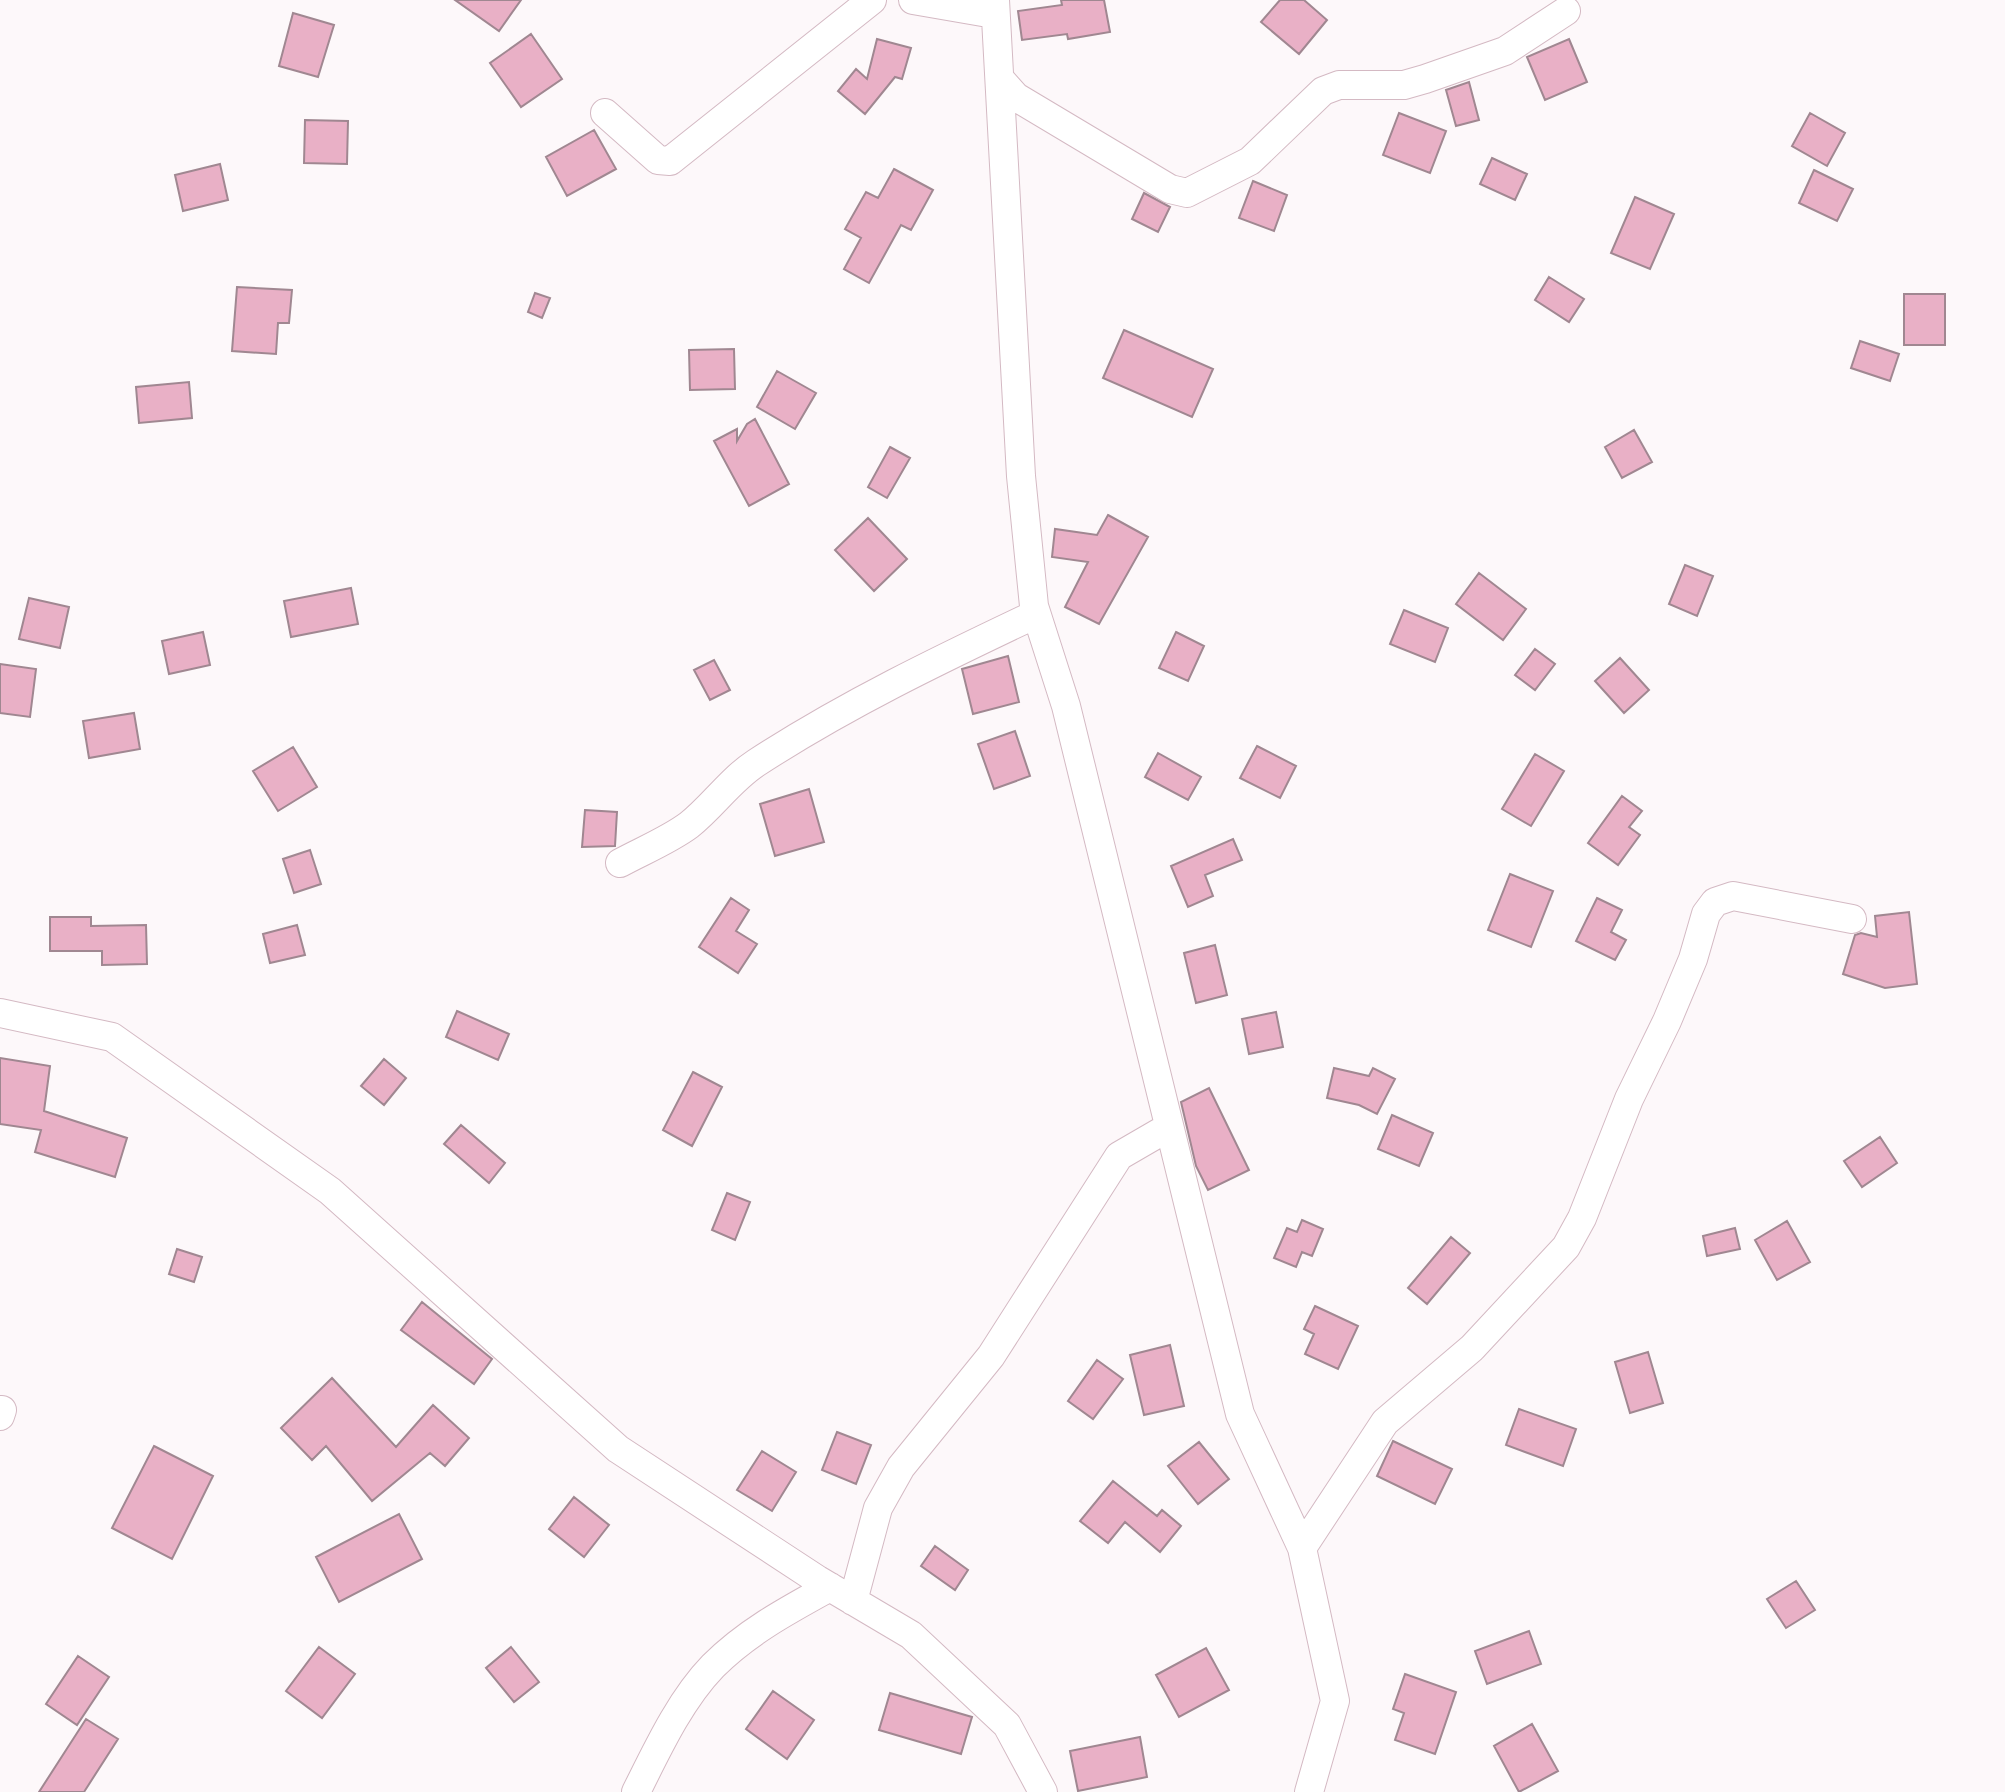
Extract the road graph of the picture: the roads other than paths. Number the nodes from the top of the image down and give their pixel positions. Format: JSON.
{"nodes":[{"id":1,"x":872,"y":0,"type":"edge"},
{"id":2,"x":913,"y":0,"type":"edge"},
{"id":3,"x":995,"y":7,"type":"edge"},
{"id":4,"x":1566,"y":11,"type":"dead end"},
{"id":5,"x":1000,"y":79,"type":"junction"},
{"id":6,"x":605,"y":113,"type":"dead end"},
{"id":7,"x":1036,"y":614,"type":"junction"},
{"id":8,"x":620,"y":863,"type":"dead end"},
{"id":9,"x":1852,"y":919,"type":"dead end"},
{"id":10,"x":0,"y":1013,"type":"edge"},
{"id":11,"x":1169,"y":1127,"type":"junction"},
{"id":12,"x":1302,"y":1548,"type":"junction"},
{"id":13,"x":841,"y":1594,"type":"junction"},
{"id":14,"x":636,"y":1792,"type":"edge"},
{"id":15,"x":1043,"y":1792,"type":"edge"},
{"id":16,"x":1309,"y":1792,"type":"edge"}],
"edges":[{"from":1,"to":6,"type":"street"},
{"from":2,"to":3,"type":"street"},
{"from":3,"to":5,"type":"street"},
{"from":4,"to":5,"type":"street"},
{"from":5,"to":7,"type":"street"},
{"from":7,"to":8,"type":"street"},
{"from":7,"to":11,"type":"street"},
{"from":9,"to":12,"type":"street"},
{"from":10,"to":13,"type":"street"},
{"from":11,"to":12,"type":"street"},
{"from":11,"to":13,"type":"street"},
{"from":12,"to":16,"type":"street"},
{"from":13,"to":14,"type":"street"},
{"from":13,"to":15,"type":"street"}]}
